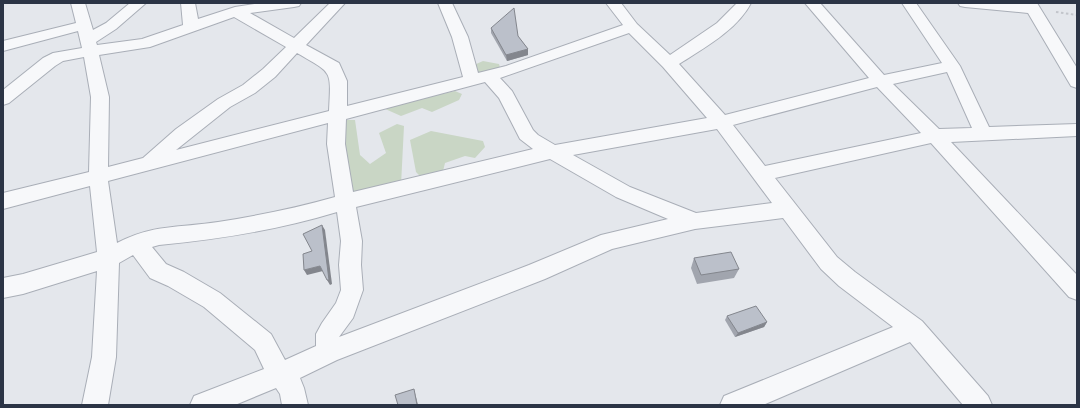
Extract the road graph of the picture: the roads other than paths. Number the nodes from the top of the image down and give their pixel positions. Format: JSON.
{"nodes":[{"id":1,"x":78,"y":3,"type":"edge"},
{"id":2,"x":139,"y":3,"type":"edge"},
{"id":3,"x":188,"y":3,"type":"edge"},
{"id":4,"x":291,"y":3,"type":"edge"},
{"id":5,"x":338,"y":3,"type":"edge"},
{"id":6,"x":445,"y":3,"type":"edge"},
{"id":7,"x":613,"y":3,"type":"edge"},
{"id":8,"x":744,"y":3,"type":"edge"},
{"id":9,"x":812,"y":3,"type":"edge"},
{"id":10,"x":909,"y":3,"type":"edge"},
{"id":11,"x":964,"y":3,"type":"edge"},
{"id":12,"x":1032,"y":6,"type":"edge"},
{"id":13,"x":235,"y":11,"type":"junction"},
{"id":14,"x":191,"y":26,"type":"junction"},
{"id":15,"x":632,"y":27,"type":"junction"},
{"id":16,"x":87,"y":39,"type":"junction"},
{"id":17,"x":295,"y":44,"type":"junction"},
{"id":18,"x":3,"y":46,"type":"edge"},
{"id":19,"x":669,"y":63,"type":"junction"},
{"id":20,"x":952,"y":66,"type":"junction"},
{"id":21,"x":480,"y":78,"type":"junction"},
{"id":22,"x":880,"y":81,"type":"junction"},
{"id":23,"x":1077,"y":82,"type":"edge"},
{"id":24,"x":3,"y":99,"type":"edge"},
{"id":25,"x":337,"y":114,"type":"junction"},
{"id":26,"x":721,"y":122,"type":"junction"},
{"id":27,"x":1077,"y":130,"type":"edge"},
{"id":28,"x":983,"y":133,"type":"junction"},
{"id":29,"x":935,"y":136,"type":"junction"},
{"id":30,"x":551,"y":152,"type":"junction"},
{"id":31,"x":148,"y":162,"type":"junction"},
{"id":32,"x":761,"y":174,"type":"junction"},
{"id":33,"x":98,"y":176,"type":"junction"},
{"id":34,"x":3,"y":201,"type":"edge"},
{"id":35,"x":344,"y":202,"type":"junction"},
{"id":36,"x":788,"y":209,"type":"junction"},
{"id":37,"x":695,"y":221,"type":"junction"},
{"id":38,"x":136,"y":243,"type":"junction"},
{"id":39,"x":108,"y":258,"type":"junction"},
{"id":40,"x":3,"y":288,"type":"edge"},
{"id":41,"x":1077,"y":290,"type":"edge"},
{"id":42,"x":914,"y":329,"type":"junction"},
{"id":43,"x":329,"y":352,"type":"junction"},
{"id":44,"x":280,"y":375,"type":"junction"},
{"id":45,"x":95,"y":405,"type":"edge"},
{"id":46,"x":203,"y":405,"type":"edge"},
{"id":47,"x":295,"y":405,"type":"edge"},
{"id":48,"x":733,"y":405,"type":"edge"},
{"id":49,"x":979,"y":405,"type":"edge"}],
"edges":[{"from":1,"to":16,"type":"street"},
{"from":2,"to":16,"type":"street"},
{"from":3,"to":14,"type":"street"},
{"from":4,"to":13,"type":"street"},
{"from":5,"to":17,"type":"street"},
{"from":6,"to":21,"type":"street"},
{"from":7,"to":15,"type":"street"},
{"from":8,"to":19,"type":"street"},
{"from":9,"to":22,"type":"street"},
{"from":10,"to":20,"type":"street"},
{"from":11,"to":12,"type":"street"},
{"from":12,"to":23,"type":"street"},
{"from":13,"to":14,"type":"street"},
{"from":13,"to":17,"type":"street"},
{"from":14,"to":16,"type":"street"},
{"from":15,"to":19,"type":"street"},
{"from":15,"to":21,"type":"street"},
{"from":16,"to":18,"type":"street"},
{"from":16,"to":24,"type":"street"},
{"from":16,"to":33,"type":"street"},
{"from":17,"to":25,"type":"street"},
{"from":17,"to":31,"type":"street"},
{"from":19,"to":26,"type":"street"},
{"from":20,"to":22,"type":"street"},
{"from":20,"to":28,"type":"street"},
{"from":21,"to":25,"type":"street"},
{"from":21,"to":30,"type":"street"},
{"from":22,"to":26,"type":"street"},
{"from":22,"to":29,"type":"street"},
{"from":25,"to":31,"type":"street"},
{"from":25,"to":35,"type":"street"},
{"from":26,"to":30,"type":"street"},
{"from":26,"to":32,"type":"street"},
{"from":27,"to":28,"type":"street"},
{"from":28,"to":29,"type":"street"},
{"from":29,"to":32,"type":"street"},
{"from":29,"to":41,"type":"street"},
{"from":30,"to":35,"type":"street"},
{"from":30,"to":37,"type":"street"},
{"from":31,"to":33,"type":"street"},
{"from":32,"to":36,"type":"street"},
{"from":33,"to":34,"type":"street"},
{"from":33,"to":39,"type":"street"},
{"from":35,"to":38,"type":"street"},
{"from":35,"to":43,"type":"street"},
{"from":36,"to":37,"type":"street"},
{"from":36,"to":42,"type":"street"},
{"from":37,"to":43,"type":"street"},
{"from":38,"to":39,"type":"street"},
{"from":38,"to":44,"type":"street"},
{"from":39,"to":40,"type":"street"},
{"from":39,"to":45,"type":"street"},
{"from":42,"to":48,"type":"street"},
{"from":42,"to":49,"type":"street"},
{"from":43,"to":44,"type":"street"},
{"from":44,"to":46,"type":"street"},
{"from":44,"to":47,"type":"street"}]}
